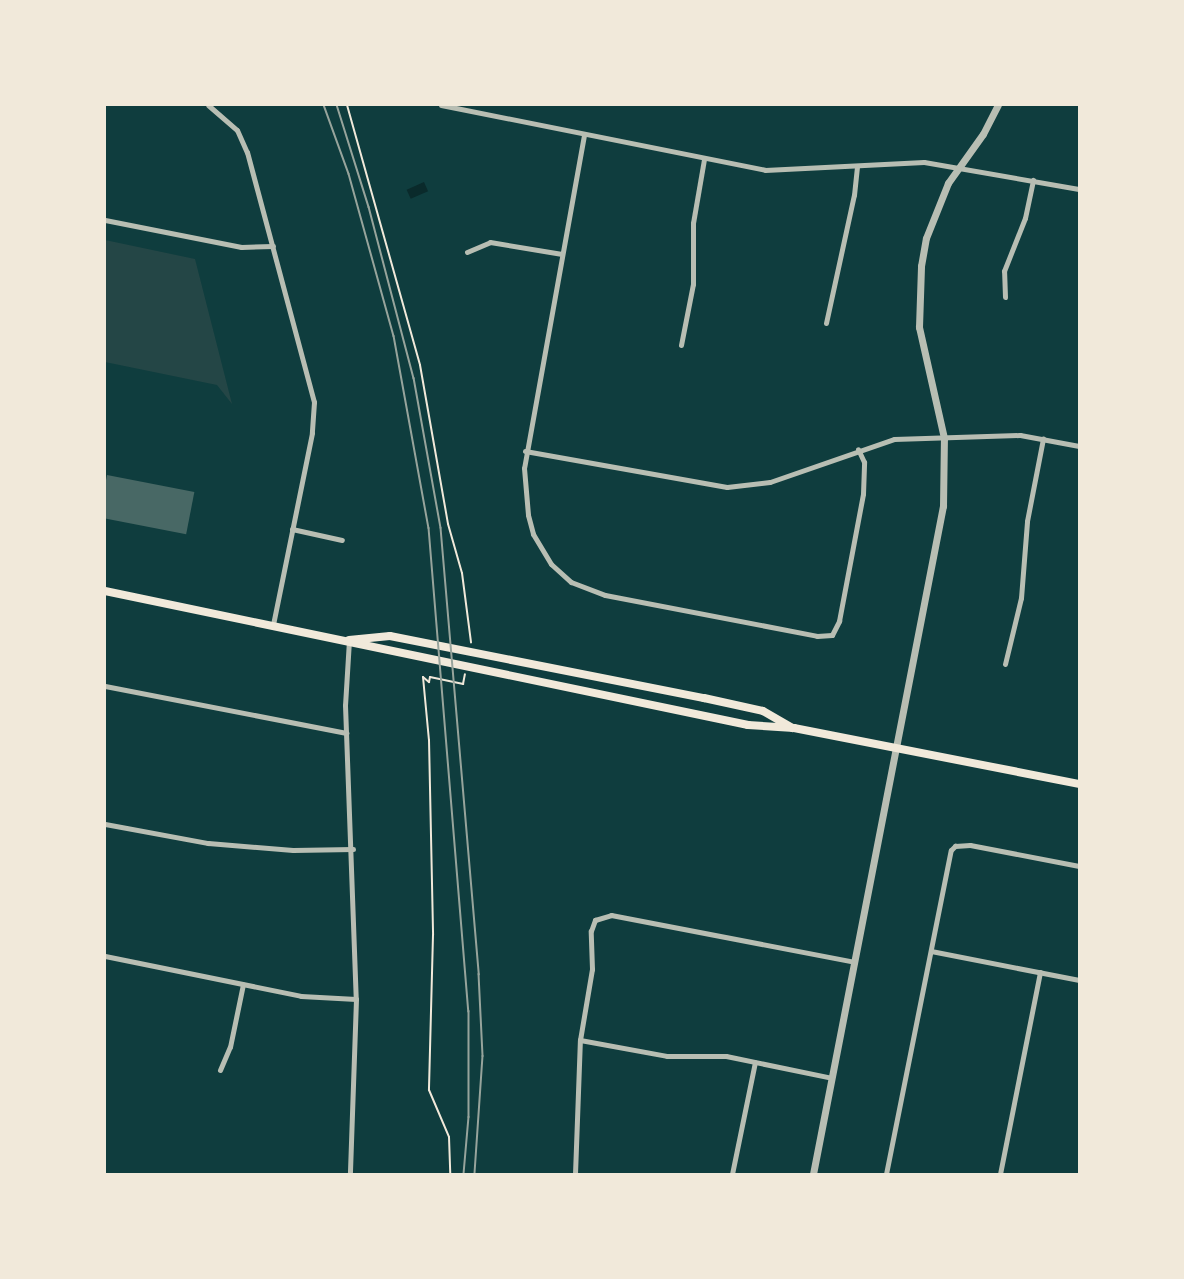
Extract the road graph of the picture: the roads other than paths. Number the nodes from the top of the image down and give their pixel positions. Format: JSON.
{"nodes":[{"id":1,"x":208,"y":105,"type":"edge"},
{"id":2,"x":441,"y":105,"type":"edge"},
{"id":3,"x":998,"y":105,"type":"edge"},
{"id":4,"x":584,"y":135,"type":"junction"},
{"id":5,"x":704,"y":159,"type":"junction"},
{"id":6,"x":857,"y":166,"type":"junction"},
{"id":7,"x":959,"y":167,"type":"junction"},
{"id":8,"x":1033,"y":180,"type":"junction"},
{"id":9,"x":1079,"y":189,"type":"edge"},
{"id":10,"x":105,"y":220,"type":"edge"},
{"id":11,"x":273,"y":246,"type":"junction"},
{"id":12,"x":467,"y":252,"type":"dead end"},
{"id":13,"x":562,"y":254,"type":"junction"},
{"id":14,"x":1005,"y":297,"type":"dead end"},
{"id":15,"x":826,"y":323,"type":"dead end"},
{"id":16,"x":681,"y":345,"type":"dead end"},
{"id":17,"x":944,"y":438,"type":"junction"},
{"id":18,"x":1042,"y":439,"type":"junction"},
{"id":19,"x":1079,"y":446,"type":"edge"},
{"id":20,"x":858,"y":449,"type":"junction"},
{"id":21,"x":525,"y":451,"type":"junction"},
{"id":22,"x":292,"y":529,"type":"junction"},
{"id":23,"x":342,"y":540,"type":"dead end"},
{"id":24,"x":105,"y":591,"type":"edge"},
{"id":25,"x":273,"y":625,"type":"junction"},
{"id":26,"x":349,"y":640,"type":"junction"},
{"id":27,"x":1005,"y":664,"type":"dead end"},
{"id":28,"x":105,"y":686,"type":"edge"},
{"id":29,"x":794,"y":728,"type":"junction"},
{"id":30,"x":346,"y":733,"type":"junction"},
{"id":31,"x":897,"y":749,"type":"junction"},
{"id":32,"x":1079,"y":784,"type":"edge"},
{"id":33,"x":105,"y":824,"type":"edge"},
{"id":34,"x":353,"y":849,"type":"junction"},
{"id":35,"x":1079,"y":866,"type":"edge"},
{"id":36,"x":931,"y":951,"type":"junction"},
{"id":37,"x":105,"y":956,"type":"edge"},
{"id":38,"x":855,"y":962,"type":"junction"},
{"id":39,"x":1040,"y":972,"type":"junction"},
{"id":40,"x":1079,"y":980,"type":"edge"},
{"id":41,"x":243,"y":984,"type":"junction"},
{"id":42,"x":356,"y":999,"type":"junction"},
{"id":43,"x":580,"y":1040,"type":"junction"},
{"id":44,"x":754,"y":1062,"type":"junction"},
{"id":45,"x":220,"y":1070,"type":"dead end"},
{"id":46,"x":832,"y":1078,"type":"junction"},
{"id":47,"x":350,"y":1174,"type":"edge"},
{"id":48,"x":575,"y":1174,"type":"edge"},
{"id":49,"x":732,"y":1174,"type":"edge"},
{"id":50,"x":813,"y":1174,"type":"edge"},
{"id":51,"x":886,"y":1174,"type":"edge"},
{"id":52,"x":999,"y":1174,"type":"edge"}],
"edges":[{"from":1,"to":11,"type":"street"},
{"from":2,"to":4,"type":"street"},
{"from":3,"to":7,"type":"street"},
{"from":4,"to":5,"type":"street"},
{"from":4,"to":13,"type":"street"},
{"from":5,"to":6,"type":"street"},
{"from":5,"to":16,"type":"street"},
{"from":6,"to":7,"type":"street"},
{"from":6,"to":15,"type":"street"},
{"from":7,"to":8,"type":"street"},
{"from":7,"to":17,"type":"street"},
{"from":8,"to":9,"type":"street"},
{"from":8,"to":14,"type":"street"},
{"from":10,"to":11,"type":"street"},
{"from":11,"to":22,"type":"street"},
{"from":12,"to":13,"type":"street"},
{"from":13,"to":21,"type":"street"},
{"from":17,"to":18,"type":"street"},
{"from":17,"to":20,"type":"street"},
{"from":17,"to":31,"type":"street"},
{"from":18,"to":19,"type":"street"},
{"from":18,"to":27,"type":"street"},
{"from":20,"to":21,"type":"street"},
{"from":20,"to":21,"type":"street"},
{"from":22,"to":23,"type":"street"},
{"from":22,"to":25,"type":"street"},
{"from":24,"to":25,"type":"main road"},
{"from":25,"to":26,"type":"main road"},
{"from":26,"to":29,"type":"main road"},
{"from":26,"to":29,"type":"main road"},
{"from":26,"to":30,"type":"street"},
{"from":28,"to":30,"type":"street"},
{"from":29,"to":31,"type":"main road"},
{"from":30,"to":34,"type":"street"},
{"from":31,"to":32,"type":"main road"},
{"from":31,"to":38,"type":"street"},
{"from":33,"to":34,"type":"street"},
{"from":34,"to":42,"type":"street"},
{"from":35,"to":36,"type":"street"},
{"from":36,"to":39,"type":"street"},
{"from":36,"to":51,"type":"street"},
{"from":37,"to":41,"type":"street"},
{"from":38,"to":43,"type":"street"},
{"from":38,"to":46,"type":"street"},
{"from":39,"to":40,"type":"street"},
{"from":39,"to":52,"type":"street"},
{"from":41,"to":42,"type":"street"},
{"from":41,"to":45,"type":"street"},
{"from":42,"to":47,"type":"street"},
{"from":43,"to":44,"type":"street"},
{"from":43,"to":48,"type":"street"},
{"from":44,"to":46,"type":"street"},
{"from":44,"to":49,"type":"street"},
{"from":46,"to":50,"type":"street"}]}
